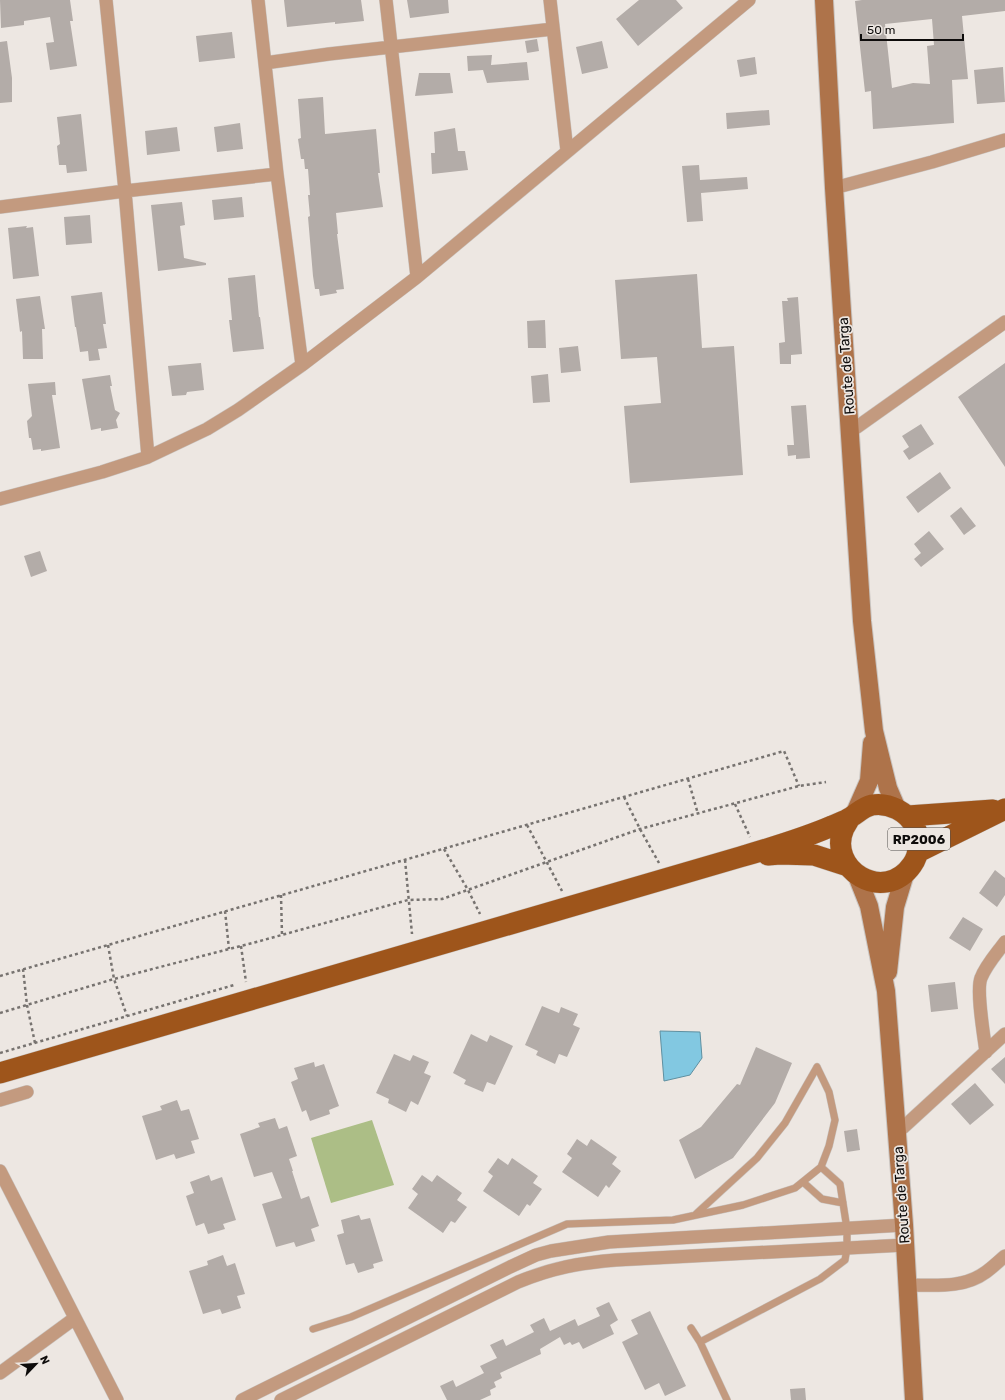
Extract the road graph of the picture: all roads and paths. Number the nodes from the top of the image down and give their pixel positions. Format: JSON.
{"nodes":[{"id":1,"x":106,"y":0,"type":"edge"},
{"id":2,"x":258,"y":0,"type":"edge"},
{"id":3,"x":386,"y":0,"type":"edge"},
{"id":4,"x":550,"y":0,"type":"edge"},
{"id":5,"x":749,"y":0,"type":"edge"},
{"id":6,"x":824,"y":0,"type":"edge"},
{"id":7,"x":553,"y":29,"type":"junction"},
{"id":8,"x":391,"y":48,"type":"junction"},
{"id":9,"x":264,"y":63,"type":"junction"},
{"id":10,"x":1005,"y":140,"type":"edge"},
{"id":11,"x":567,"y":151,"type":"junction"},
{"id":12,"x":277,"y":174,"type":"junction"},
{"id":13,"x":834,"y":188,"type":"junction"},
{"id":14,"x":125,"y":191,"type":"junction"},
{"id":15,"x":0,"y":207,"type":"edge"},
{"id":16,"x":417,"y":277,"type":"junction"},
{"id":17,"x":1005,"y":322,"type":"edge"},
{"id":18,"x":302,"y":365,"type":"junction"},
{"id":19,"x":850,"y":432,"type":"junction"},
{"id":20,"x":148,"y":457,"type":"junction"},
{"id":21,"x":0,"y":499,"type":"edge"},
{"id":22,"x":874,"y":731,"type":"junction"},
{"id":23,"x":688,"y":779,"type":"junction"},
{"id":24,"x":826,"y":782,"type":"dead end"},
{"id":25,"x":799,"y":786,"type":"junction"},
{"id":26,"x":624,"y":797,"type":"junction"},
{"id":27,"x":735,"y":804,"type":"junction"},
{"id":28,"x":1004,"y":809,"type":"edge"},
{"id":29,"x":902,"y":813,"type":"junction"},
{"id":30,"x":698,"y":814,"type":"junction"},
{"id":31,"x":852,"y":816,"type":"junction"},
{"id":32,"x":527,"y":825,"type":"junction"},
{"id":33,"x":640,"y":829,"type":"junction"},
{"id":34,"x":750,"y":836,"type":"dead end"},
{"id":35,"x":444,"y":849,"type":"junction"},
{"id":36,"x":918,"y":852,"type":"junction"},
{"id":37,"x":740,"y":858,"type":"junction"},
{"id":38,"x":405,"y":860,"type":"junction"},
{"id":39,"x":547,"y":862,"type":"junction"},
{"id":40,"x":659,"y":863,"type":"dead end"},
{"id":41,"x":853,"y":871,"type":"junction"},
{"id":42,"x":905,"y":874,"type":"junction"},
{"id":43,"x":468,"y":890,"type":"junction"},
{"id":44,"x":562,"y":891,"type":"dead end"},
{"id":45,"x":281,"y":895,"type":"junction"},
{"id":46,"x":408,"y":900,"type":"junction"},
{"id":47,"x":225,"y":911,"type":"junction"},
{"id":48,"x":480,"y":914,"type":"dead end"},
{"id":49,"x":412,"y":934,"type":"dead end"},
{"id":50,"x":282,"y":935,"type":"junction"},
{"id":51,"x":1005,"y":942,"type":"edge"},
{"id":52,"x":108,"y":945,"type":"junction"},
{"id":53,"x":241,"y":946,"type":"junction"},
{"id":54,"x":229,"y":949,"type":"junction"},
{"id":55,"x":23,"y":969,"type":"junction"},
{"id":56,"x":0,"y":976,"type":"edge"},
{"id":57,"x":114,"y":979,"type":"junction"},
{"id":58,"x":246,"y":982,"type":"dead end"},
{"id":59,"x":886,"y":991,"type":"junction"},
{"id":60,"x":27,"y":1005,"type":"junction"},
{"id":61,"x":0,"y":1013,"type":"edge"},
{"id":62,"x":127,"y":1016,"type":"dead end"},
{"id":63,"x":1005,"y":1034,"type":"edge"},
{"id":64,"x":35,"y":1043,"type":"dead end"},
{"id":65,"x":986,"y":1052,"type":"junction"},
{"id":66,"x":0,"y":1073,"type":"edge"},
{"id":67,"x":27,"y":1092,"type":"dead end"},
{"id":68,"x":0,"y":1100,"type":"edge"},
{"id":69,"x":896,"y":1134,"type":"junction"},
{"id":70,"x":821,"y":1167,"type":"junction"},
{"id":71,"x":0,"y":1171,"type":"edge"},
{"id":72,"x":803,"y":1182,"type":"junction"},
{"id":73,"x":843,"y":1203,"type":"junction"},
{"id":74,"x":695,"y":1215,"type":"junction"},
{"id":75,"x":904,"y":1226,"type":"junction"},
{"id":76,"x":847,"y":1229,"type":"junction"},
{"id":77,"x":905,"y":1245,"type":"junction"},
{"id":78,"x":847,"y":1248,"type":"junction"},
{"id":79,"x":1005,"y":1256,"type":"edge"},
{"id":80,"x":907,"y":1285,"type":"junction"},
{"id":81,"x":75,"y":1318,"type":"junction"},
{"id":82,"x":691,"y":1328,"type":"dead end"},
{"id":83,"x":314,"y":1329,"type":"dead end"},
{"id":84,"x":700,"y":1342,"type":"junction"},
{"id":85,"x":0,"y":1373,"type":"edge"},
{"id":86,"x":117,"y":1400,"type":"edge"},
{"id":87,"x":242,"y":1400,"type":"edge"},
{"id":88,"x":281,"y":1400,"type":"edge"},
{"id":89,"x":727,"y":1400,"type":"edge"},
{"id":90,"x":914,"y":1400,"type":"edge"}],
"edges":[{"from":1,"to":14,"type":"street"},
{"from":2,"to":9,"type":"street"},
{"from":3,"to":8,"type":"street"},
{"from":4,"to":7,"type":"street"},
{"from":5,"to":11,"type":"street"},
{"from":6,"to":13,"type":"main road","name":"Route de Targa","number":"RP2006"},
{"from":7,"to":8,"type":"street"},
{"from":7,"to":11,"type":"street"},
{"from":8,"to":9,"type":"street"},
{"from":8,"to":16,"type":"street"},
{"from":9,"to":12,"type":"street"},
{"from":10,"to":13,"type":"street"},
{"from":11,"to":16,"type":"street"},
{"from":12,"to":14,"type":"street"},
{"from":12,"to":18,"type":"street"},
{"from":13,"to":19,"type":"main road","name":"Route de Targa","number":"RP2006"},
{"from":14,"to":15,"type":"street"},
{"from":14,"to":20,"type":"street"},
{"from":16,"to":18,"type":"street"},
{"from":17,"to":19,"type":"street"},
{"from":18,"to":20,"type":"street"},
{"from":19,"to":22,"type":"main road","name":"Route de Targa","number":"RP2006"},
{"from":20,"to":21,"type":"street"},
{"from":22,"to":29,"type":"main road","name":"Route de Targa","number":"RP2006"},
{"from":22,"to":31,"type":"main road","name":"Route de Targa","number":"RP2006"},
{"from":23,"to":25,"type":"path"},
{"from":23,"to":26,"type":"path"},
{"from":23,"to":30,"type":"path"},
{"from":24,"to":25,"type":"path"},
{"from":25,"to":27,"type":"path"},
{"from":26,"to":32,"type":"path"},
{"from":26,"to":33,"type":"path"},
{"from":27,"to":30,"type":"path"},
{"from":27,"to":34,"type":"path"},
{"from":28,"to":29,"type":"main road"},
{"from":28,"to":36,"type":"main road"},
{"from":29,"to":31,"type":"main road","number":"RP2006"},
{"from":29,"to":36,"type":"main road","number":"RP2006"},
{"from":30,"to":33,"type":"path"},
{"from":31,"to":37,"type":"main road"},
{"from":31,"to":41,"type":"main road","number":"RP2006"},
{"from":32,"to":35,"type":"path"},
{"from":32,"to":39,"type":"path"},
{"from":33,"to":39,"type":"path"},
{"from":33,"to":40,"type":"path"},
{"from":35,"to":38,"type":"path"},
{"from":35,"to":43,"type":"path"},
{"from":36,"to":42,"type":"main road","number":"RP2006"},
{"from":37,"to":41,"type":"main road"},
{"from":37,"to":66,"type":"main road"},
{"from":38,"to":45,"type":"path"},
{"from":38,"to":46,"type":"path"},
{"from":39,"to":43,"type":"path"},
{"from":39,"to":44,"type":"path"},
{"from":41,"to":42,"type":"main road"},
{"from":41,"to":59,"type":"main road","name":"Route de Targa","number":"RP2006"},
{"from":42,"to":59,"type":"main road","name":"Route de Targa","number":"RP2006"},
{"from":43,"to":46,"type":"path"},
{"from":43,"to":48,"type":"path"},
{"from":45,"to":47,"type":"path"},
{"from":45,"to":50,"type":"path"},
{"from":46,"to":49,"type":"path"},
{"from":46,"to":50,"type":"path"},
{"from":47,"to":52,"type":"path"},
{"from":47,"to":54,"type":"path"},
{"from":50,"to":53,"type":"path"},
{"from":51,"to":65,"type":"street"},
{"from":52,"to":55,"type":"path"},
{"from":52,"to":57,"type":"path"},
{"from":53,"to":54,"type":"path"},
{"from":53,"to":58,"type":"path"},
{"from":54,"to":57,"type":"path"},
{"from":55,"to":56,"type":"path"},
{"from":55,"to":60,"type":"path"},
{"from":57,"to":60,"type":"path"},
{"from":57,"to":62,"type":"path"},
{"from":59,"to":69,"type":"main road","name":"Route de Targa","number":"RP2006"},
{"from":60,"to":61,"type":"path"},
{"from":60,"to":64,"type":"path"},
{"from":63,"to":65,"type":"street"},
{"from":65,"to":69,"type":"street"},
{"from":67,"to":68,"type":"street"},
{"from":69,"to":75,"type":"main road","name":"Route de Targa","number":"RP2006"},
{"from":70,"to":72,"type":"lane"},
{"from":70,"to":73,"type":"lane"},
{"from":70,"to":74,"type":"lane"},
{"from":71,"to":81,"type":"street"},
{"from":72,"to":73,"type":"lane"},
{"from":72,"to":74,"type":"lane"},
{"from":73,"to":76,"type":"lane"},
{"from":74,"to":83,"type":"lane"},
{"from":75,"to":76,"type":"street"},
{"from":75,"to":77,"type":"main road","name":"Route de Targa","number":"RP2006"},
{"from":76,"to":78,"type":"lane"},
{"from":76,"to":87,"type":"street"},
{"from":77,"to":78,"type":"street"},
{"from":77,"to":80,"type":"main road","name":"Route de Targa","number":"RP2006"},
{"from":78,"to":84,"type":"lane"},
{"from":78,"to":88,"type":"street"},
{"from":79,"to":80,"type":"street"},
{"from":80,"to":90,"type":"main road","name":"Route de Targa","number":"RP2006"},
{"from":81,"to":85,"type":"street"},
{"from":81,"to":86,"type":"street"},
{"from":82,"to":84,"type":"lane"},
{"from":84,"to":89,"type":"lane"}]}
